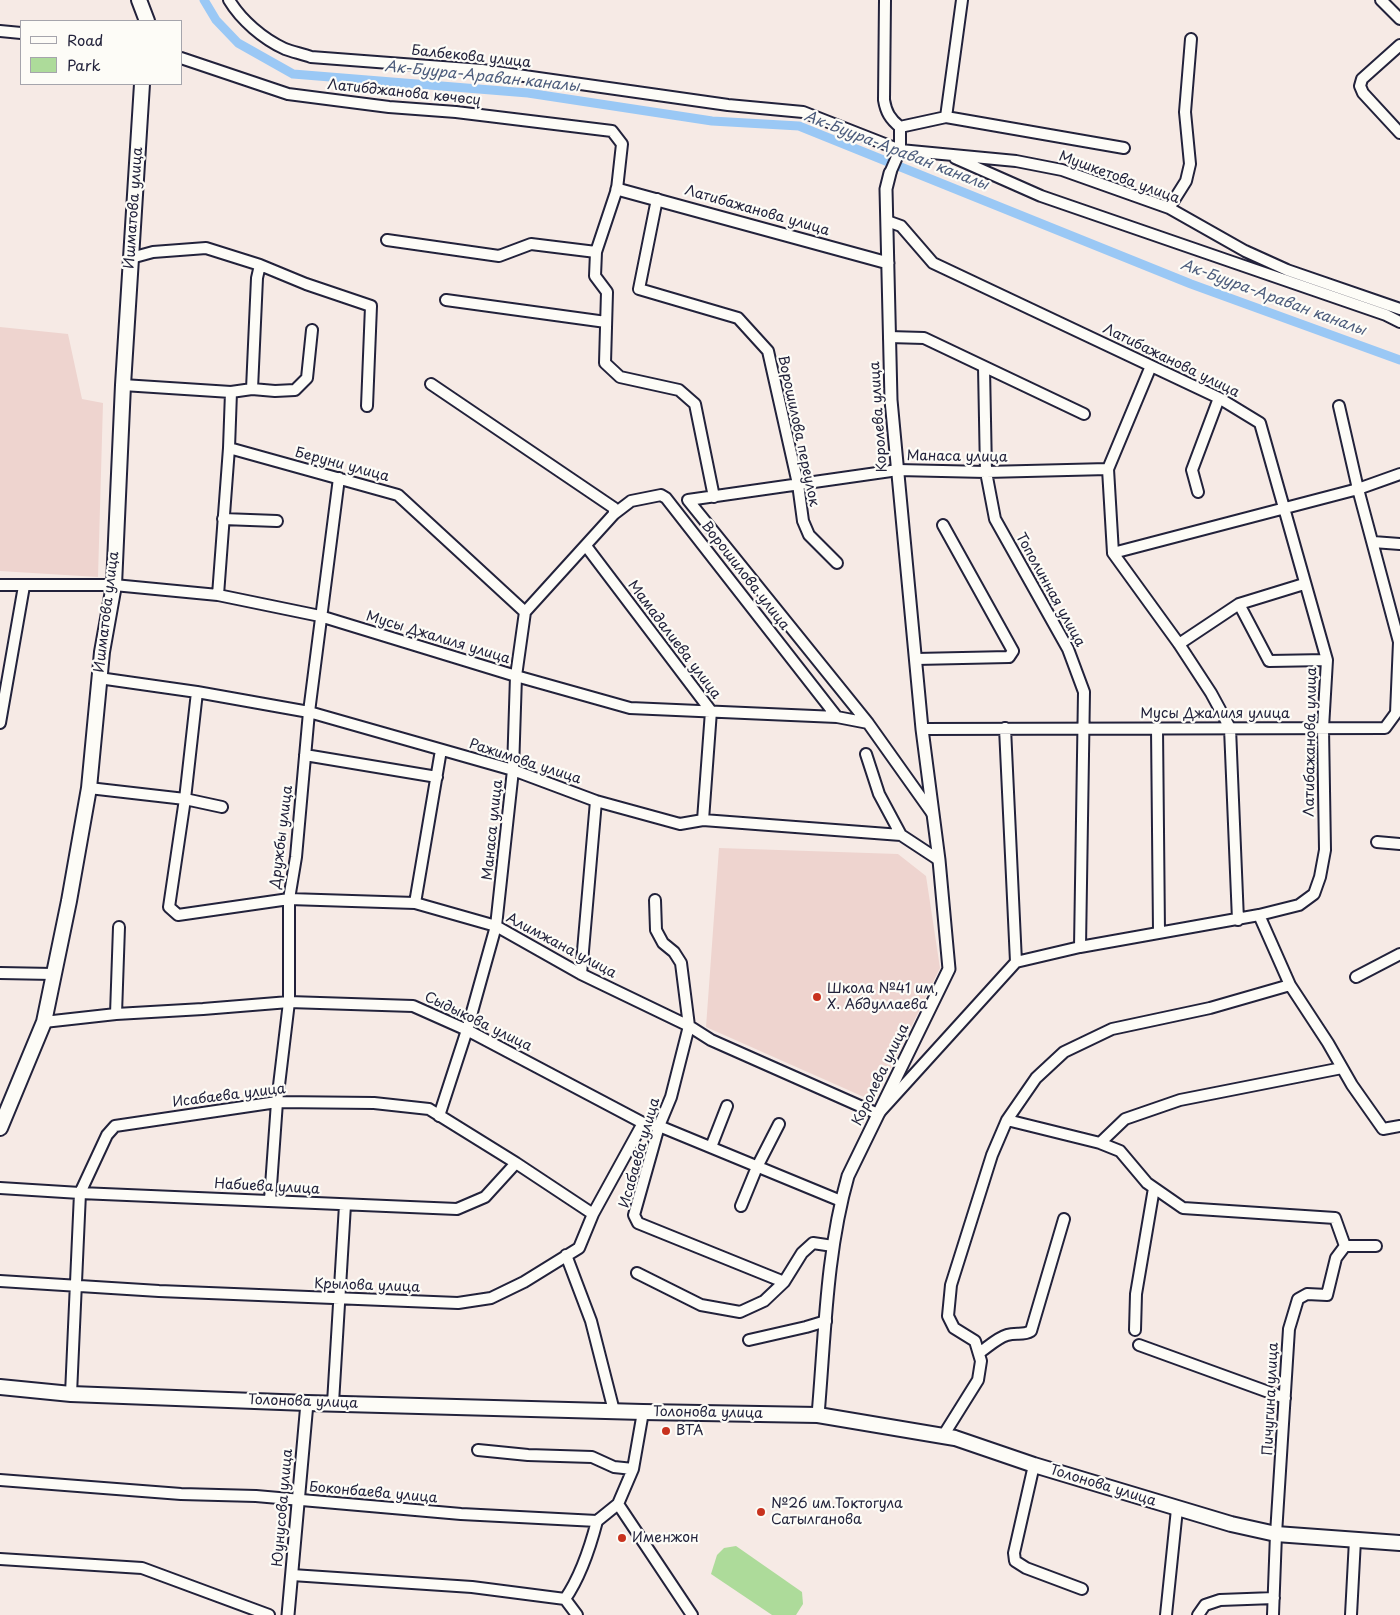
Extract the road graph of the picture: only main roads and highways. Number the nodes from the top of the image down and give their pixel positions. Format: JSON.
{"nodes":[{"id":1,"x":139,"y":0,"type":"edge"},
{"id":2,"x":147,"y":20,"type":"edge"},
{"id":3,"x":142,"y":85,"type":"edge"},
{"id":4,"x":0,"y":1128,"type":"edge"},
{"id":5,"x":0,"y":1387,"type":"edge"},
{"id":6,"x":1400,"y":1543,"type":"edge"}],
"edges":[{"from":1,"to":2,"type":"main road"},
{"from":3,"to":4,"type":"main road","name":"Ишматова улица"},
{"from":5,"to":6,"type":"main road","name":"Толонова улица"}]}
